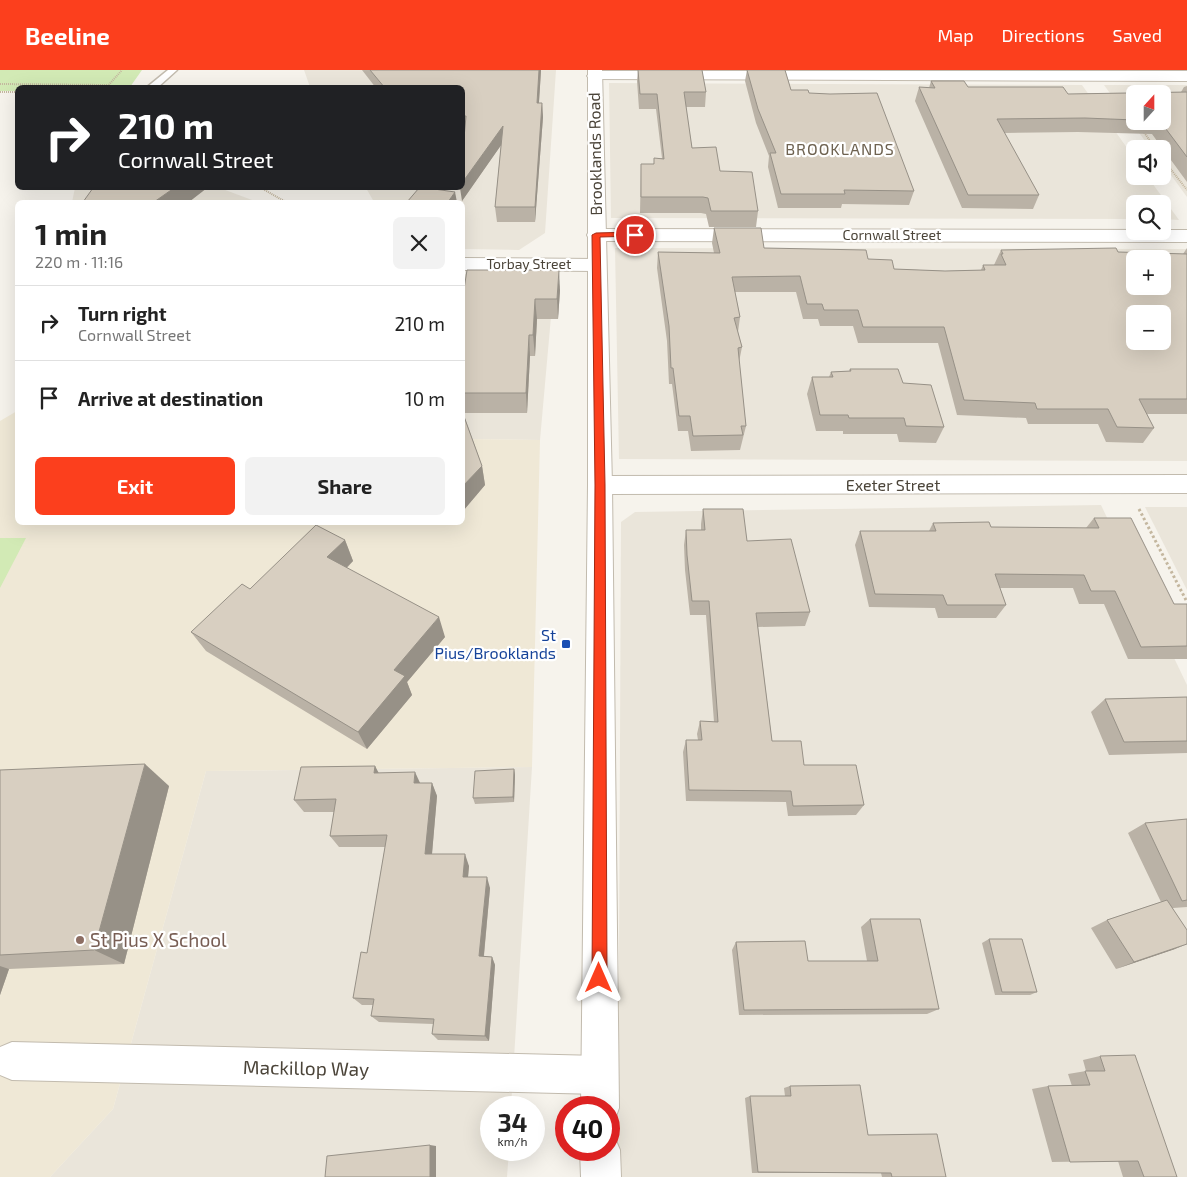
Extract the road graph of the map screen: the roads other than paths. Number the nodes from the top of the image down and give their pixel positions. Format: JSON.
{"nodes":[{"id":1,"x":172,"y":70,"type":"edge"},
{"id":2,"x":595,"y":73,"type":"edge"},
{"id":3,"x":1187,"y":76,"type":"edge"},
{"id":4,"x":154,"y":85,"type":"edge"},
{"id":5,"x":596,"y":235,"type":"junction"},
{"id":6,"x":1187,"y":236,"type":"edge"},
{"id":7,"x":465,"y":264,"type":"edge"},
{"id":8,"x":596,"y":265,"type":"junction"},
{"id":9,"x":1187,"y":484,"type":"edge"},
{"id":10,"x":600,"y":485,"type":"junction"},
{"id":11,"x":12,"y":1061,"type":"dead end"},
{"id":12,"x":600,"y":1091,"type":"edge"},
{"id":13,"x":600,"y":1161,"type":"edge"},
{"id":14,"x":601,"y":1177,"type":"edge"}],
"edges":[{"from":1,"to":4,"type":"lane"},
{"from":2,"to":3,"type":"street"},
{"from":2,"to":5,"type":"street","name":"Brooklands Road"},
{"from":5,"to":6,"type":"street","name":"Cornwall Street"},
{"from":5,"to":8,"type":"street","name":"Brooklands Road"},
{"from":7,"to":8,"type":"street","name":"Torbay Street"},
{"from":8,"to":10,"type":"street","name":"Brooklands Road"},
{"from":9,"to":10,"type":"street","name":"Exeter Street"},
{"from":10,"to":12,"type":"street","name":"Brooklands Road"},
{"from":11,"to":12,"type":"street","name":"Mackillop Way"},
{"from":13,"to":14,"type":"street"}]}
